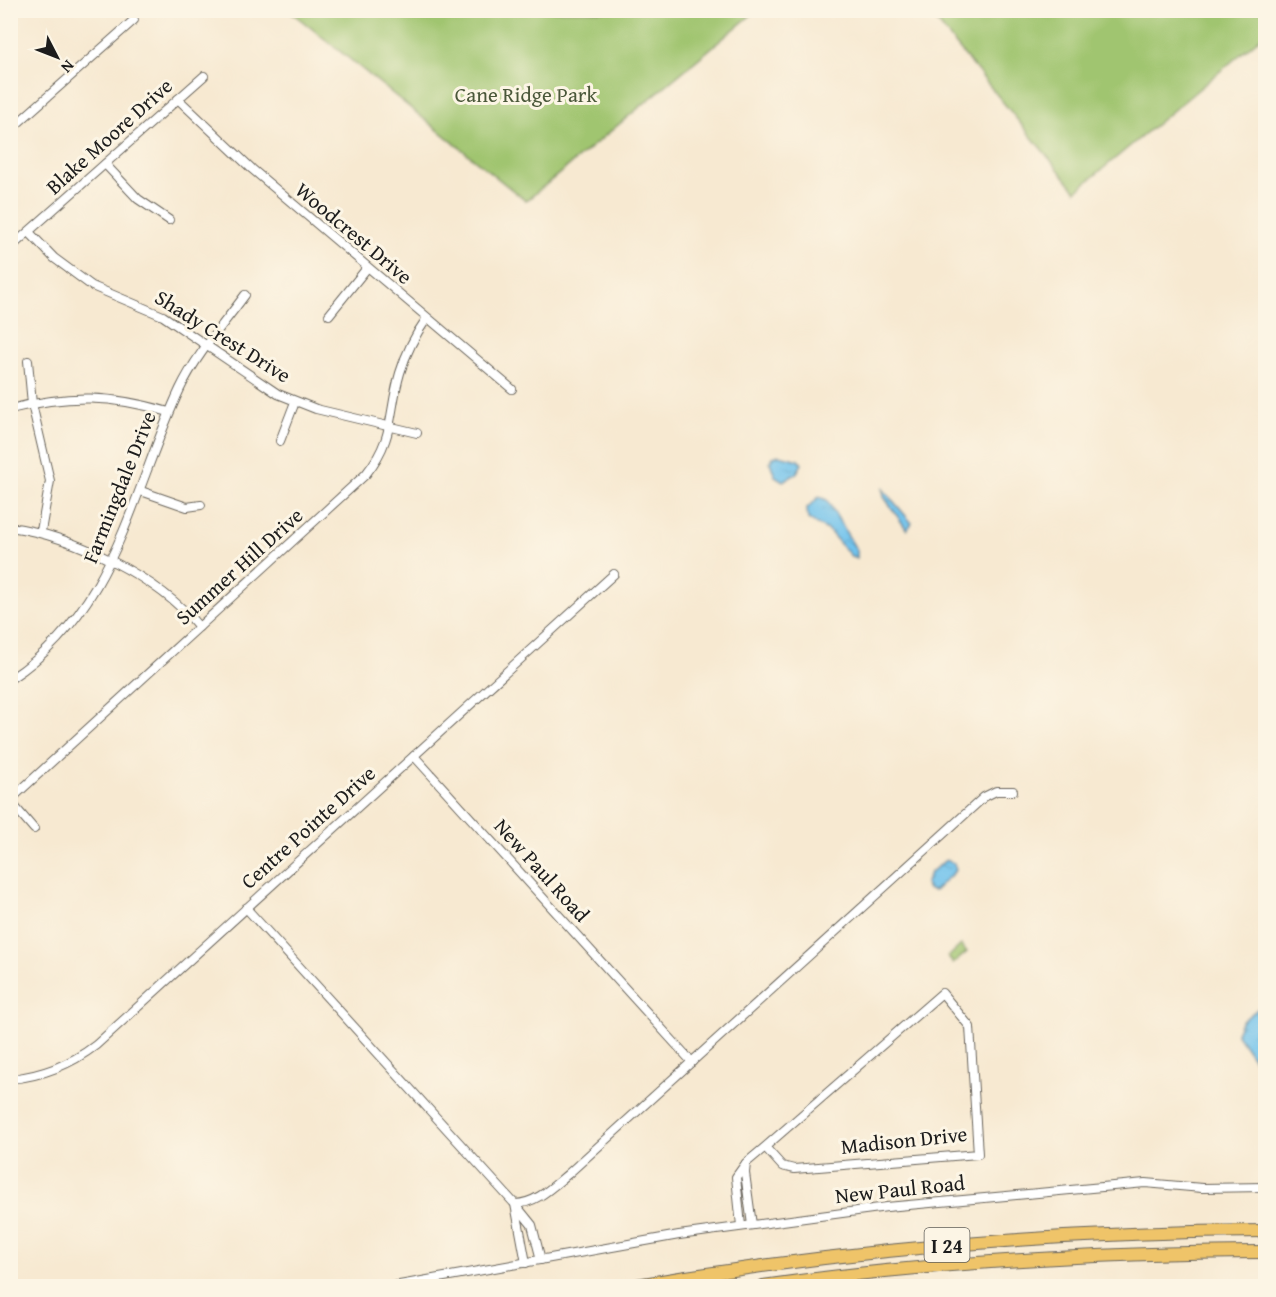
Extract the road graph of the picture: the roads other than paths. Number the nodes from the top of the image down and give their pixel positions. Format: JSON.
{"nodes":[{"id":1,"x":134,"y":20,"type":"dead end"},
{"id":2,"x":204,"y":76,"type":"dead end"},
{"id":3,"x":178,"y":99,"type":"junction"},
{"id":4,"x":10,"y":130,"type":"edge"},
{"id":5,"x":105,"y":164,"type":"junction"},
{"id":6,"x":169,"y":220,"type":"dead end"},
{"id":7,"x":29,"y":232,"type":"junction"},
{"id":8,"x":10,"y":248,"type":"edge"},
{"id":9,"x":367,"y":267,"type":"junction"},
{"id":10,"x":245,"y":295,"type":"dead end"},
{"id":11,"x":329,"y":315,"type":"dead end"},
{"id":12,"x":427,"y":318,"type":"junction"},
{"id":13,"x":207,"y":346,"type":"junction"},
{"id":14,"x":28,"y":361,"type":"dead end"},
{"id":15,"x":512,"y":389,"type":"dead end"},
{"id":16,"x":295,"y":402,"type":"junction"},
{"id":17,"x":32,"y":404,"type":"junction"},
{"id":18,"x":10,"y":409,"type":"edge"},
{"id":19,"x":169,"y":412,"type":"junction"},
{"id":20,"x":390,"y":429,"type":"junction"},
{"id":21,"x":417,"y":433,"type":"dead end"},
{"id":22,"x":280,"y":441,"type":"dead end"},
{"id":23,"x":141,"y":491,"type":"junction"},
{"id":24,"x":201,"y":505,"type":"dead end"},
{"id":25,"x":10,"y":527,"type":"edge"},
{"id":26,"x":41,"y":531,"type":"junction"},
{"id":27,"x":110,"y":561,"type":"junction"},
{"id":28,"x":614,"y":574,"type":"dead end"},
{"id":29,"x":199,"y":627,"type":"junction"},
{"id":30,"x":10,"y":679,"type":"edge"},
{"id":31,"x":414,"y":756,"type":"junction"},
{"id":32,"x":1013,"y":791,"type":"dead end"},
{"id":33,"x":10,"y":801,"type":"edge"},
{"id":34,"x":34,"y":829,"type":"dead end"},
{"id":35,"x":246,"y":908,"type":"junction"},
{"id":36,"x":692,"y":1062,"type":"junction"},
{"id":37,"x":10,"y":1079,"type":"edge"},
{"id":38,"x":765,"y":1147,"type":"junction"},
{"id":39,"x":746,"y":1163,"type":"junction"},
{"id":40,"x":1266,"y":1187,"type":"edge"},
{"id":41,"x":747,"y":1197,"type":"junction"},
{"id":42,"x":738,"y":1198,"type":"junction"},
{"id":43,"x":515,"y":1204,"type":"junction"},
{"id":44,"x":752,"y":1225,"type":"junction"},
{"id":45,"x":741,"y":1226,"type":"junction"},
{"id":46,"x":1266,"y":1231,"type":"edge"},
{"id":47,"x":1266,"y":1252,"type":"edge"},
{"id":48,"x":541,"y":1260,"type":"junction"},
{"id":49,"x":526,"y":1263,"type":"junction"},
{"id":50,"x":394,"y":1287,"type":"edge"},
{"id":51,"x":631,"y":1287,"type":"edge"},
{"id":52,"x":763,"y":1287,"type":"edge"}],
"edges":[{"from":1,"to":4,"type":"street"},
{"from":2,"to":3,"type":"street","name":"Blake Moore Drive"},
{"from":3,"to":5,"type":"street","name":"Blake Moore Drive"},
{"from":3,"to":9,"type":"street","name":"Woodcrest Drive"},
{"from":5,"to":6,"type":"street"},
{"from":5,"to":7,"type":"street","name":"Blake Moore Drive"},
{"from":7,"to":8,"type":"street","name":"Blake Moore Drive"},
{"from":7,"to":13,"type":"street","name":"Shady Crest Drive"},
{"from":9,"to":11,"type":"street"},
{"from":9,"to":12,"type":"street","name":"Woodcrest Drive"},
{"from":10,"to":13,"type":"street","name":"Farmingdale Drive"},
{"from":12,"to":15,"type":"street","name":"Woodcrest Drive"},
{"from":12,"to":20,"type":"street","name":"Summer Hill Drive"},
{"from":13,"to":16,"type":"street","name":"Shady Crest Drive"},
{"from":13,"to":19,"type":"street","name":"Farmingdale Drive"},
{"from":14,"to":17,"type":"street"},
{"from":16,"to":20,"type":"street","name":"Shady Crest Drive"},
{"from":16,"to":22,"type":"street"},
{"from":17,"to":18,"type":"street"},
{"from":17,"to":19,"type":"street"},
{"from":17,"to":26,"type":"street"},
{"from":19,"to":23,"type":"street","name":"Farmingdale Drive"},
{"from":20,"to":21,"type":"street","name":"Shady Crest Drive"},
{"from":20,"to":29,"type":"street","name":"Summer Hill Drive"},
{"from":23,"to":24,"type":"street"},
{"from":23,"to":27,"type":"street","name":"Farmingdale Drive"},
{"from":25,"to":26,"type":"street"},
{"from":26,"to":27,"type":"street"},
{"from":27,"to":29,"type":"street"},
{"from":27,"to":30,"type":"street","name":"Farmingdale Drive"},
{"from":28,"to":31,"type":"street","name":"Centre Pointe Drive"},
{"from":29,"to":33,"type":"street","name":"Summer Hill Drive"},
{"from":31,"to":35,"type":"street","name":"Centre Pointe Drive"},
{"from":31,"to":36,"type":"street","name":"New Paul Road"},
{"from":32,"to":36,"type":"street"},
{"from":33,"to":34,"type":"street"},
{"from":35,"to":37,"type":"street","name":"Centre Pointe Drive"},
{"from":35,"to":43,"type":"street"},
{"from":36,"to":43,"type":"street"},
{"from":38,"to":38,"type":"street","name":"Madison Drive"},
{"from":38,"to":39,"type":"street","name":"Madison Drive"},
{"from":39,"to":41,"type":"street"},
{"from":39,"to":42,"type":"street"},
{"from":40,"to":44,"type":"street","name":"New Paul Road"},
{"from":41,"to":42,"type":"street"},
{"from":41,"to":44,"type":"street"},
{"from":42,"to":45,"type":"street"},
{"from":43,"to":48,"type":"street"},
{"from":43,"to":49,"type":"street"},
{"from":44,"to":45,"type":"street","name":"New Paul Road"},
{"from":45,"to":48,"type":"street","name":"New Paul Road"},
{"from":46,"to":51,"type":"highway","number":"I 24"},
{"from":47,"to":52,"type":"highway","number":"I 24"},
{"from":48,"to":49,"type":"street","name":"New Paul Road"},
{"from":49,"to":50,"type":"street","name":"New Paul Road"}]}
